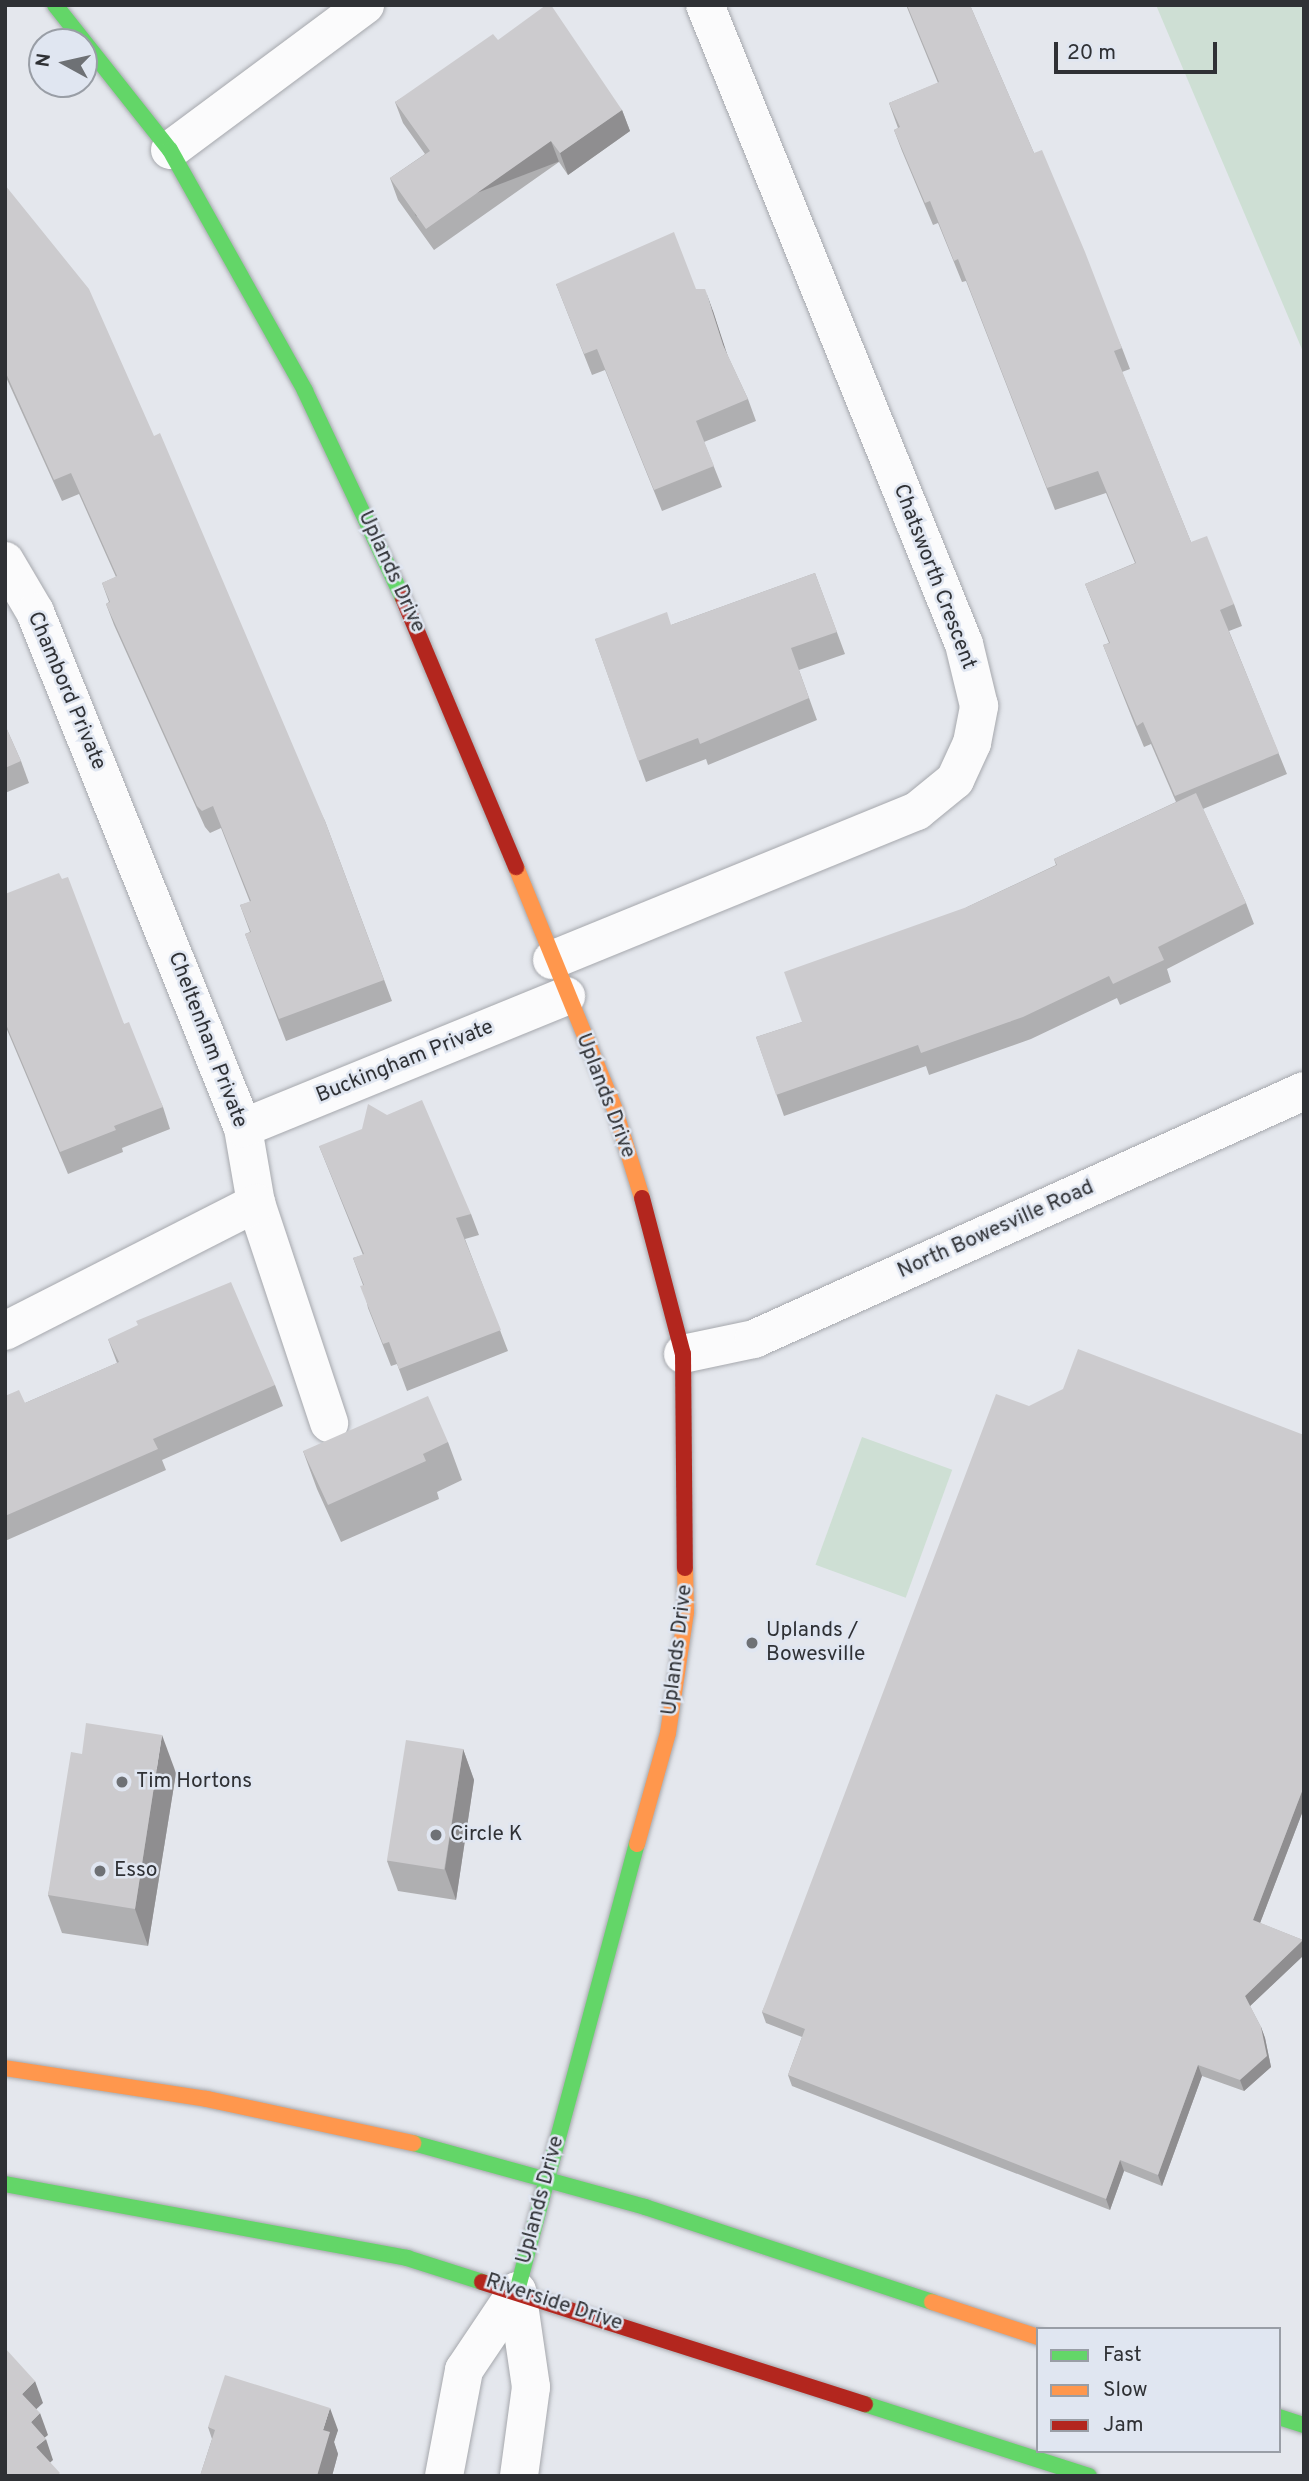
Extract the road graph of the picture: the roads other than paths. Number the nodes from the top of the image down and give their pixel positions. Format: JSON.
{"nodes":[{"id":1,"x":55,"y":5,"type":"edge"},
{"id":2,"x":365,"y":5,"type":"edge"},
{"id":3,"x":705,"y":5,"type":"edge"},
{"id":4,"x":170,"y":150,"type":"junction"},
{"id":5,"x":5,"y":561,"type":"edge"},
{"id":6,"x":104,"y":784,"type":"joint"},
{"id":7,"x":552,"y":960,"type":"junction"},
{"id":8,"x":566,"y":996,"type":"junction"},
{"id":9,"x":1304,"y":1091,"type":"edge"},
{"id":10,"x":243,"y":1128,"type":"junction"},
{"id":11,"x":256,"y":1203,"type":"junction"},
{"id":12,"x":5,"y":1331,"type":"edge"},
{"id":13,"x":683,"y":1354,"type":"junction"},
{"id":14,"x":329,"y":1423,"type":"dead end"},
{"id":15,"x":5,"y":2068,"type":"edge"},
{"id":16,"x":544,"y":2179,"type":"junction"},
{"id":17,"x":5,"y":2184,"type":"edge"},
{"id":18,"x":517,"y":2291,"type":"junction"},
{"id":19,"x":1036,"y":2336,"type":"edge"},
{"id":20,"x":1281,"y":2418,"type":"edge"},
{"id":21,"x":1304,"y":2426,"type":"edge"},
{"id":22,"x":444,"y":2476,"type":"edge"},
{"id":23,"x":519,"y":2476,"type":"edge"},
{"id":24,"x":1089,"y":2476,"type":"edge"}],
"edges":[{"from":1,"to":4,"type":"street","name":"Uplands Drive"},
{"from":2,"to":4,"type":"street"},
{"from":3,"to":7,"type":"street","name":"Chatsworth Crescent"},
{"from":4,"to":7,"type":"street","name":"Uplands Drive"},
{"from":5,"to":6,"type":"street","name":"Chambord Private"},
{"from":6,"to":10,"type":"street","name":"Cheltenham Private"},
{"from":7,"to":8,"type":"street","name":"Uplands Drive"},
{"from":8,"to":10,"type":"street","name":"Buckingham Private"},
{"from":8,"to":13,"type":"street","name":"Uplands Drive"},
{"from":9,"to":13,"type":"street","name":"North Bowesville Road"},
{"from":10,"to":11,"type":"street","name":"Cheltenham Private"},
{"from":11,"to":12,"type":"street"},
{"from":11,"to":14,"type":"street","name":"Cheltenham Private"},
{"from":13,"to":16,"type":"street","name":"Uplands Drive"},
{"from":15,"to":16,"type":"street"},
{"from":16,"to":18,"type":"street","name":"Uplands Drive"},
{"from":16,"to":19,"type":"street"},
{"from":17,"to":18,"type":"street","name":"Riverside Drive"},
{"from":18,"to":22,"type":"street"},
{"from":18,"to":23,"type":"street"},
{"from":18,"to":24,"type":"street","name":"Riverside Drive"},
{"from":20,"to":21,"type":"street"}]}
